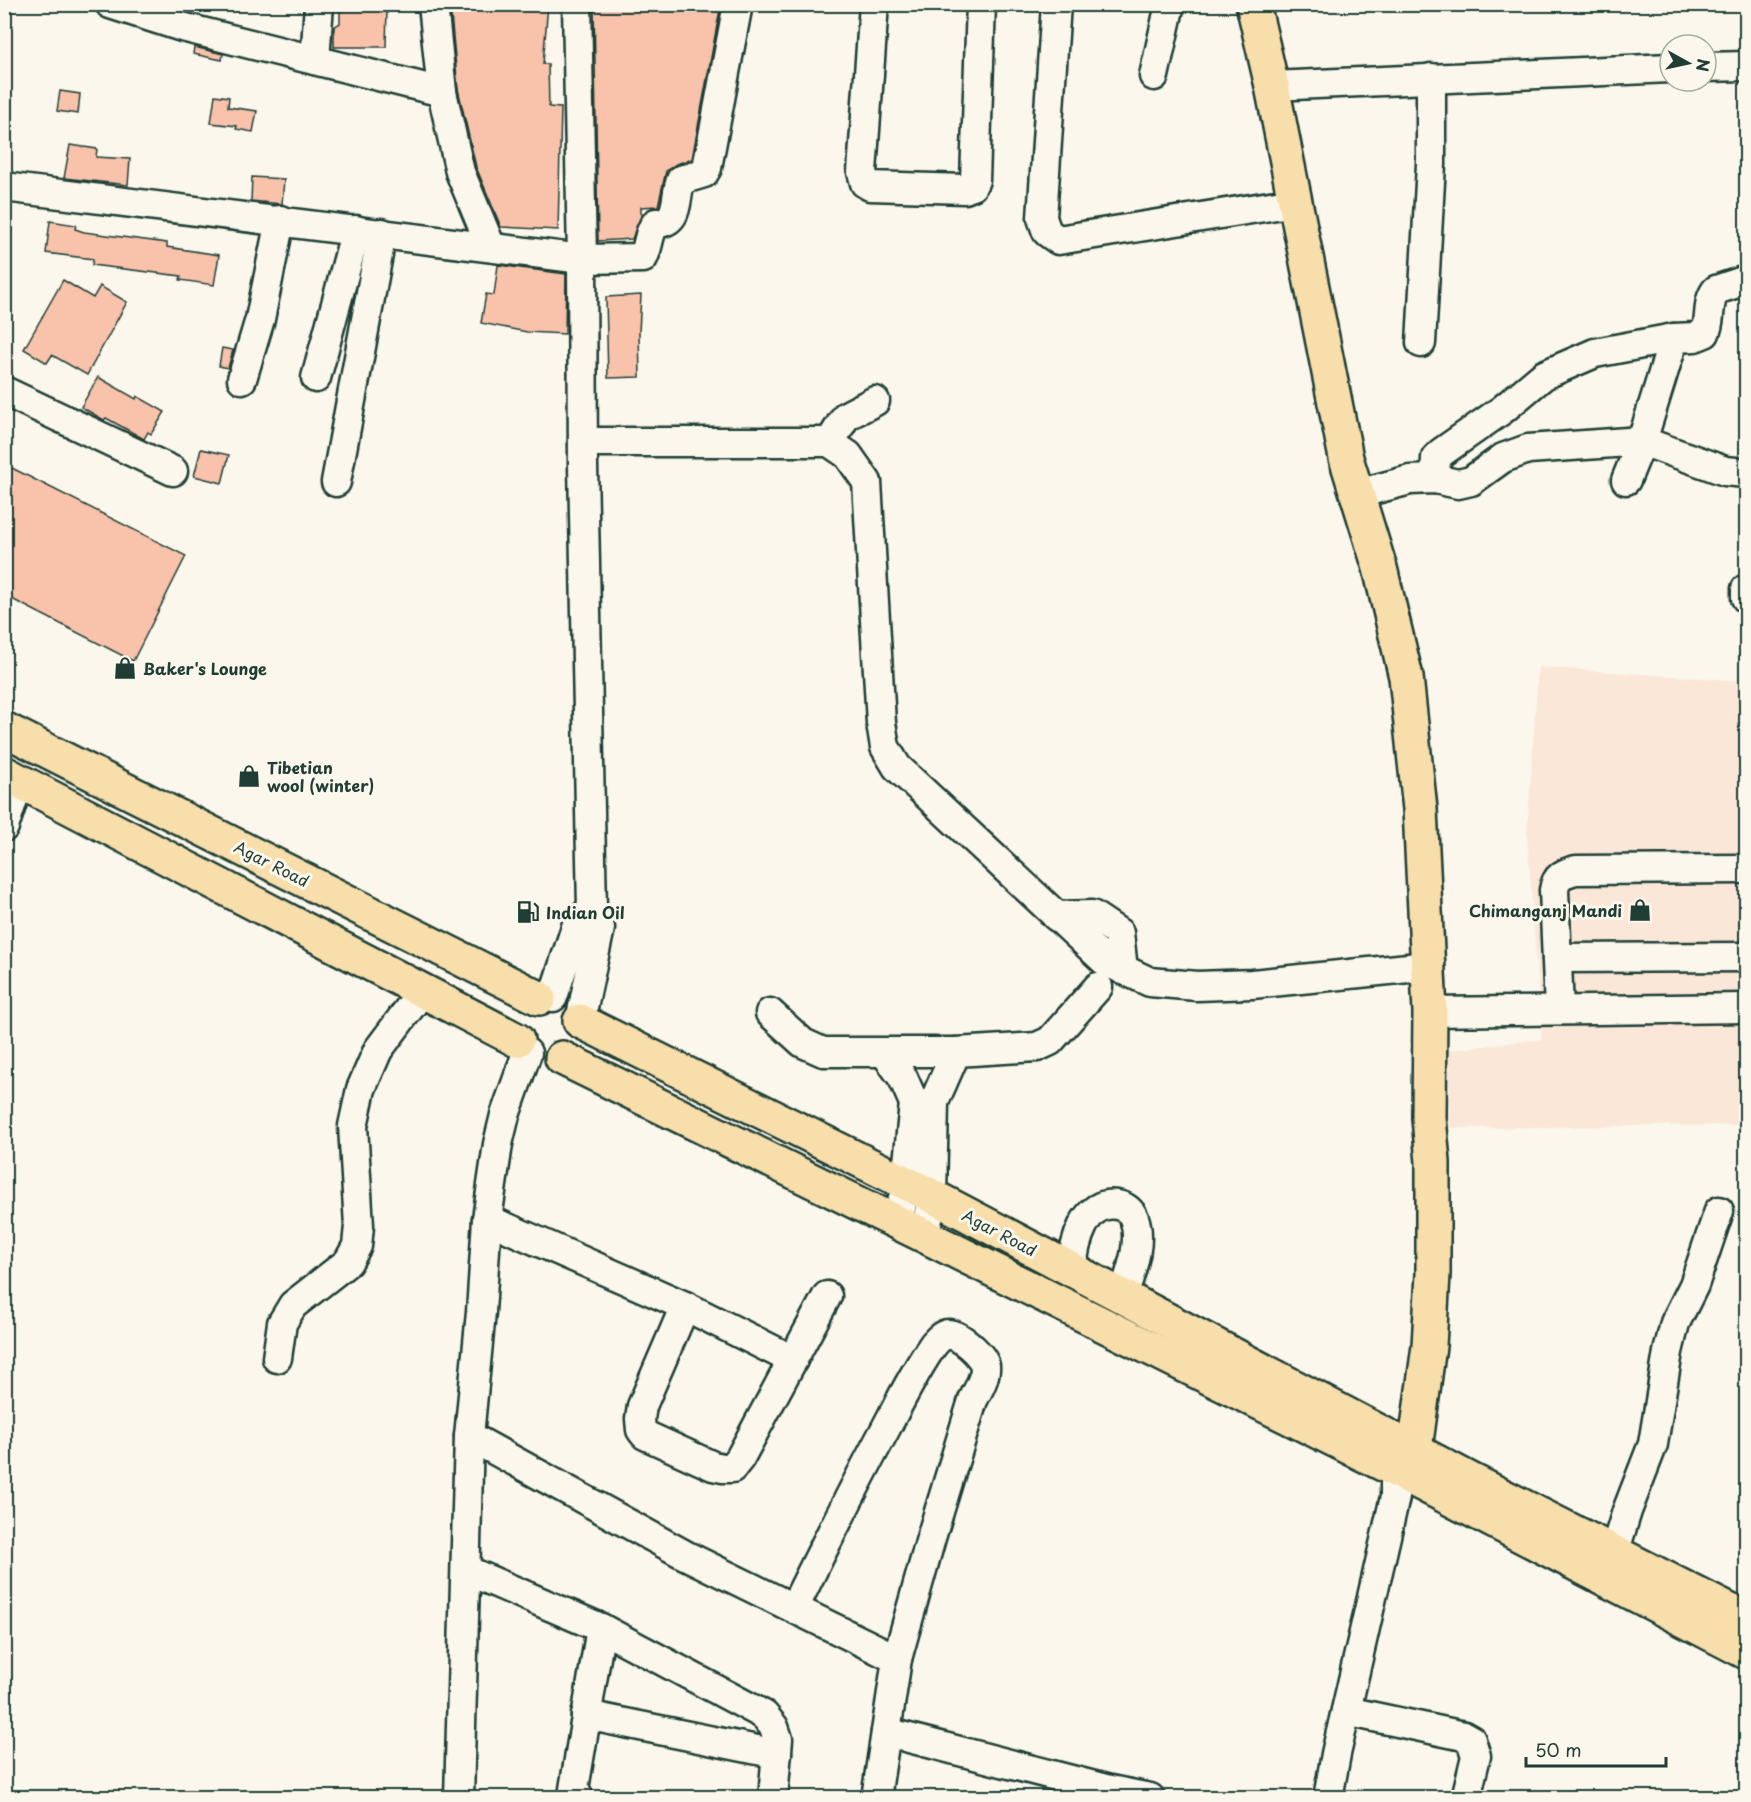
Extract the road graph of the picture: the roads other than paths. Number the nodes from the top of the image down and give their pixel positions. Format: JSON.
{"nodes":[{"id":1,"x":110,"y":4,"type":"edge"},
{"id":2,"x":319,"y":4,"type":"edge"},
{"id":3,"x":433,"y":4,"type":"edge"},
{"id":4,"x":577,"y":4,"type":"edge"},
{"id":5,"x":738,"y":4,"type":"edge"},
{"id":6,"x":874,"y":4,"type":"edge"},
{"id":7,"x":981,"y":4,"type":"edge"},
{"id":8,"x":1056,"y":4,"type":"edge"},
{"id":9,"x":1170,"y":4,"type":"edge"},
{"id":10,"x":1253,"y":4,"type":"edge"},
{"id":11,"x":315,"y":60,"type":"junction"},
{"id":12,"x":1746,"y":66,"type":"edge"},
{"id":13,"x":1718,"y":67,"type":"edge"},
{"id":14,"x":1658,"y":69,"type":"edge"},
{"id":15,"x":1154,"y":76,"type":"dead end"},
{"id":16,"x":1431,"y":78,"type":"junction"},
{"id":17,"x":1272,"y":86,"type":"junction"},
{"id":18,"x":442,"y":92,"type":"junction"},
{"id":19,"x":4,"y":187,"type":"edge"},
{"id":20,"x":1295,"y":202,"type":"junction"},
{"id":21,"x":280,"y":220,"type":"junction"},
{"id":22,"x":369,"y":232,"type":"junction"},
{"id":23,"x":491,"y":247,"type":"junction"},
{"id":24,"x":582,"y":259,"type":"junction"},
{"id":25,"x":1746,"y":280,"type":"edge"},
{"id":26,"x":1674,"y":338,"type":"junction"},
{"id":27,"x":1421,"y":343,"type":"dead end"},
{"id":28,"x":316,"y":378,"type":"dead end"},
{"id":29,"x":242,"y":380,"type":"dead end"},
{"id":30,"x":4,"y":391,"type":"edge"},
{"id":31,"x":875,"y":401,"type":"dead end"},
{"id":32,"x":1642,"y":441,"type":"junction"},
{"id":33,"x":583,"y":442,"type":"junction"},
{"id":34,"x":830,"y":442,"type":"junction"},
{"id":35,"x":173,"y":471,"type":"dead end"},
{"id":36,"x":1746,"y":473,"type":"edge"},
{"id":37,"x":1435,"y":479,"type":"junction"},
{"id":38,"x":1626,"y":480,"type":"dead end"},
{"id":39,"x":336,"y":482,"type":"dead end"},
{"id":40,"x":1357,"y":494,"type":"junction"},
{"id":41,"x":1746,"y":589,"type":"edge"},
{"id":42,"x":1746,"y":598,"type":"edge"},
{"id":43,"x":4,"y":729,"type":"edge"},
{"id":44,"x":12,"y":777,"type":"edge"},
{"id":45,"x":4,"y":827,"type":"edge"},
{"id":46,"x":1746,"y":869,"type":"edge"},
{"id":47,"x":592,"y":909,"type":"junction"},
{"id":48,"x":1746,"y":957,"type":"edge"},
{"id":49,"x":1557,"y":958,"type":"junction"},
{"id":50,"x":1428,"y":966,"type":"junction"},
{"id":51,"x":1098,"y":987,"type":"dead end"},
{"id":52,"x":423,"y":990,"type":"junction"},
{"id":53,"x":546,"y":997,"type":"junction"},
{"id":54,"x":1746,"y":1008,"type":"edge"},
{"id":55,"x":1559,"y":1010,"type":"junction"},
{"id":56,"x":1430,"y":1012,"type":"junction"},
{"id":57,"x":770,"y":1013,"type":"dead end"},
{"id":58,"x":580,"y":1021,"type":"junction"},
{"id":59,"x":522,"y":1047,"type":"junction"},
{"id":60,"x":956,"y":1052,"type":"junction"},
{"id":61,"x":885,"y":1053,"type":"junction"},
{"id":62,"x":562,"y":1058,"type":"junction"},
{"id":63,"x":924,"y":1103,"type":"junction"},
{"id":64,"x":919,"y":1190,"type":"junction"},
{"id":65,"x":1719,"y":1211,"type":"dead end"},
{"id":66,"x":487,"y":1219,"type":"junction"},
{"id":67,"x":912,"y":1229,"type":"junction"},
{"id":68,"x":1072,"y":1269,"type":"junction"},
{"id":69,"x":827,"y":1296,"type":"dead end"},
{"id":70,"x":1123,"y":1296,"type":"junction"},
{"id":71,"x":685,"y":1306,"type":"junction"},
{"id":72,"x":277,"y":1358,"type":"dead end"},
{"id":73,"x":793,"y":1360,"type":"junction"},
{"id":74,"x":1214,"y":1362,"type":"junction"},
{"id":75,"x":469,"y":1436,"type":"junction"},
{"id":76,"x":1404,"y":1468,"type":"junction"},
{"id":77,"x":1614,"y":1553,"type":"junction"},
{"id":78,"x":466,"y":1570,"type":"junction"},
{"id":79,"x":794,"y":1608,"type":"junction"},
{"id":80,"x":1746,"y":1619,"type":"edge"},
{"id":81,"x":602,"y":1628,"type":"junction"},
{"id":82,"x":1746,"y":1652,"type":"edge"},
{"id":83,"x":897,"y":1659,"type":"junction"},
{"id":84,"x":1346,"y":1711,"type":"junction"},
{"id":85,"x":586,"y":1715,"type":"junction"},
{"id":86,"x":886,"y":1732,"type":"junction"},
{"id":87,"x":777,"y":1754,"type":"junction"},
{"id":88,"x":459,"y":1797,"type":"edge"},
{"id":89,"x":579,"y":1797,"type":"edge"},
{"id":90,"x":773,"y":1797,"type":"edge"},
{"id":91,"x":876,"y":1797,"type":"edge"},
{"id":92,"x":1150,"y":1797,"type":"edge"},
{"id":93,"x":1328,"y":1797,"type":"edge"},
{"id":94,"x":1466,"y":1797,"type":"edge"}],
"edges":[{"from":1,"to":11,"type":"street"},
{"from":2,"to":11,"type":"street"},
{"from":3,"to":18,"type":"street"},
{"from":4,"to":24,"type":"street"},
{"from":5,"to":24,"type":"street"},
{"from":6,"to":7,"type":"street"},
{"from":8,"to":20,"type":"street"},
{"from":9,"to":15,"type":"street"},
{"from":10,"to":17,"type":"main road"},
{"from":11,"to":18,"type":"street"},
{"from":12,"to":13,"type":"street"},
{"from":14,"to":16,"type":"street"},
{"from":16,"to":17,"type":"street"},
{"from":16,"to":27,"type":"street"},
{"from":17,"to":20,"type":"main road"},
{"from":18,"to":23,"type":"street"},
{"from":19,"to":21,"type":"street"},
{"from":20,"to":40,"type":"main road"},
{"from":21,"to":22,"type":"street"},
{"from":21,"to":29,"type":"street"},
{"from":22,"to":23,"type":"street"},
{"from":22,"to":28,"type":"street"},
{"from":22,"to":39,"type":"street"},
{"from":23,"to":24,"type":"street"},
{"from":24,"to":33,"type":"street"},
{"from":25,"to":26,"type":"street"},
{"from":26,"to":32,"type":"street"},
{"from":26,"to":37,"type":"street"},
{"from":30,"to":35,"type":"street"},
{"from":31,"to":34,"type":"street"},
{"from":32,"to":36,"type":"street"},
{"from":32,"to":37,"type":"street"},
{"from":32,"to":38,"type":"street"},
{"from":33,"to":34,"type":"street"},
{"from":33,"to":47,"type":"street"},
{"from":34,"to":50,"type":"street"},
{"from":37,"to":40,"type":"street"},
{"from":40,"to":50,"type":"main road"},
{"from":41,"to":42,"type":"street"},
{"from":43,"to":53,"type":"main road","name":"Agar Road"},
{"from":44,"to":45,"type":"street"},
{"from":44,"to":52,"type":"main road"},
{"from":46,"to":49,"type":"street"},
{"from":47,"to":53,"type":"street"},
{"from":47,"to":58,"type":"street"},
{"from":48,"to":49,"type":"street"},
{"from":49,"to":55,"type":"street"},
{"from":50,"to":56,"type":"main road"},
{"from":51,"to":60,"type":"street"},
{"from":52,"to":59,"type":"main road"},
{"from":52,"to":72,"type":"street"},
{"from":53,"to":58,"type":"main road","name":"Agar Road"},
{"from":53,"to":59,"type":"main road"},
{"from":54,"to":55,"type":"street"},
{"from":55,"to":56,"type":"street"},
{"from":56,"to":76,"type":"main road"},
{"from":57,"to":61,"type":"street"},
{"from":58,"to":62,"type":"main road"},
{"from":58,"to":64,"type":"main road","name":"Agar Road"},
{"from":59,"to":62,"type":"main road"},
{"from":59,"to":66,"type":"street"},
{"from":60,"to":61,"type":"street"},
{"from":60,"to":63,"type":"street"},
{"from":61,"to":63,"type":"street"},
{"from":62,"to":67,"type":"main road"},
{"from":63,"to":64,"type":"street"},
{"from":64,"to":67,"type":"street"},
{"from":64,"to":68,"type":"main road","name":"Agar Road"},
{"from":65,"to":77,"type":"street"},
{"from":66,"to":71,"type":"street"},
{"from":66,"to":75,"type":"street"},
{"from":67,"to":74,"type":"main road"},
{"from":68,"to":70,"type":"main road","name":"Agar Road"},
{"from":68,"to":70,"type":"street"},
{"from":69,"to":73,"type":"street"},
{"from":70,"to":74,"type":"main road","name":"Agar Road"},
{"from":71,"to":73,"type":"street"},
{"from":71,"to":73,"type":"street"},
{"from":74,"to":76,"type":"main road"},
{"from":75,"to":78,"type":"street"},
{"from":75,"to":79,"type":"street"},
{"from":76,"to":77,"type":"main road"},
{"from":76,"to":82,"type":"main road"},
{"from":76,"to":84,"type":"street"},
{"from":77,"to":80,"type":"main road"},
{"from":78,"to":81,"type":"street"},
{"from":78,"to":88,"type":"street"},
{"from":79,"to":83,"type":"street"},
{"from":79,"to":83,"type":"street"},
{"from":81,"to":85,"type":"street"},
{"from":81,"to":87,"type":"street"},
{"from":83,"to":86,"type":"street"},
{"from":84,"to":93,"type":"street"},
{"from":84,"to":94,"type":"street"},
{"from":85,"to":87,"type":"street"},
{"from":85,"to":89,"type":"street"},
{"from":86,"to":91,"type":"street"},
{"from":86,"to":92,"type":"street"},
{"from":87,"to":90,"type":"street"}]}
